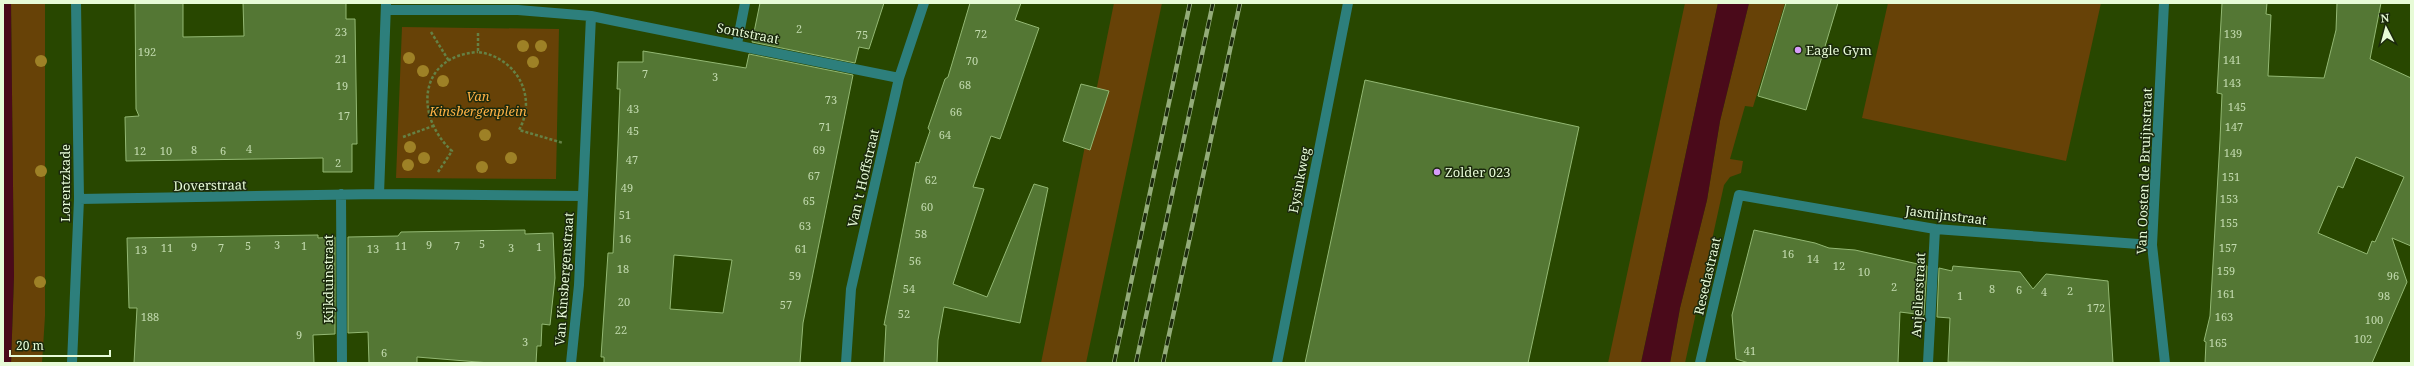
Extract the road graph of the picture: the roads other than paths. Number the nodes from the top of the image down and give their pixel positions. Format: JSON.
{"nodes":[{"id":1,"x":76,"y":3,"type":"edge"},
{"id":2,"x":745,"y":3,"type":"edge"},
{"id":3,"x":924,"y":3,"type":"edge"},
{"id":4,"x":1348,"y":3,"type":"edge"},
{"id":5,"x":2164,"y":3,"type":"edge"},
{"id":6,"x":386,"y":6,"type":"edge"},
{"id":7,"x":591,"y":16,"type":"junction"},
{"id":8,"x":737,"y":44,"type":"junction"},
{"id":9,"x":899,"y":78,"type":"junction"},
{"id":10,"x":341,"y":194,"type":"junction"},
{"id":11,"x":379,"y":194,"type":"junction"},
{"id":12,"x":1739,"y":195,"type":"joint"},
{"id":13,"x":582,"y":196,"type":"junction"},
{"id":14,"x":79,"y":199,"type":"junction"},
{"id":15,"x":1935,"y":229,"type":"junction"},
{"id":16,"x":2152,"y":246,"type":"junction"},
{"id":17,"x":72,"y":363,"type":"edge"},
{"id":18,"x":342,"y":363,"type":"edge"},
{"id":19,"x":571,"y":363,"type":"edge"},
{"id":20,"x":846,"y":363,"type":"edge"},
{"id":21,"x":1277,"y":363,"type":"edge"},
{"id":22,"x":1700,"y":363,"type":"edge"},
{"id":23,"x":1928,"y":363,"type":"edge"},
{"id":24,"x":2165,"y":363,"type":"edge"}],
"edges":[{"from":1,"to":14,"type":"street","name":"Lorentzkade"},
{"from":2,"to":8,"type":"street"},
{"from":3,"to":9,"type":"street","name":"Van 't Hoffstraat"},
{"from":4,"to":21,"type":"street","name":"Eysinkweg"},
{"from":5,"to":16,"type":"street","name":"Van Oosten de Bruijnstraat"},
{"from":6,"to":7,"type":"street"},
{"from":6,"to":11,"type":"street"},
{"from":7,"to":8,"type":"street","name":"Sontstraat"},
{"from":7,"to":13,"type":"street"},
{"from":8,"to":9,"type":"street","name":"Sontstraat"},
{"from":9,"to":20,"type":"street","name":"Van 't Hoffstraat"},
{"from":10,"to":11,"type":"street"},
{"from":10,"to":14,"type":"street","name":"Doverstraat"},
{"from":10,"to":18,"type":"street","name":"Kijkduinstraat"},
{"from":11,"to":13,"type":"street"},
{"from":12,"to":15,"type":"street","name":"Jasmijnstraat"},
{"from":12,"to":22,"type":"street","name":"Resedastraat"},
{"from":13,"to":19,"type":"street","name":"Van Kinsbergenstraat"},
{"from":14,"to":17,"type":"street","name":"Lorentzkade"},
{"from":15,"to":16,"type":"street","name":"Jasmijnstraat"},
{"from":15,"to":23,"type":"street","name":"Anjelierstraat"},
{"from":16,"to":24,"type":"street","name":"Van Oosten de Bruijnstraat"}]}
